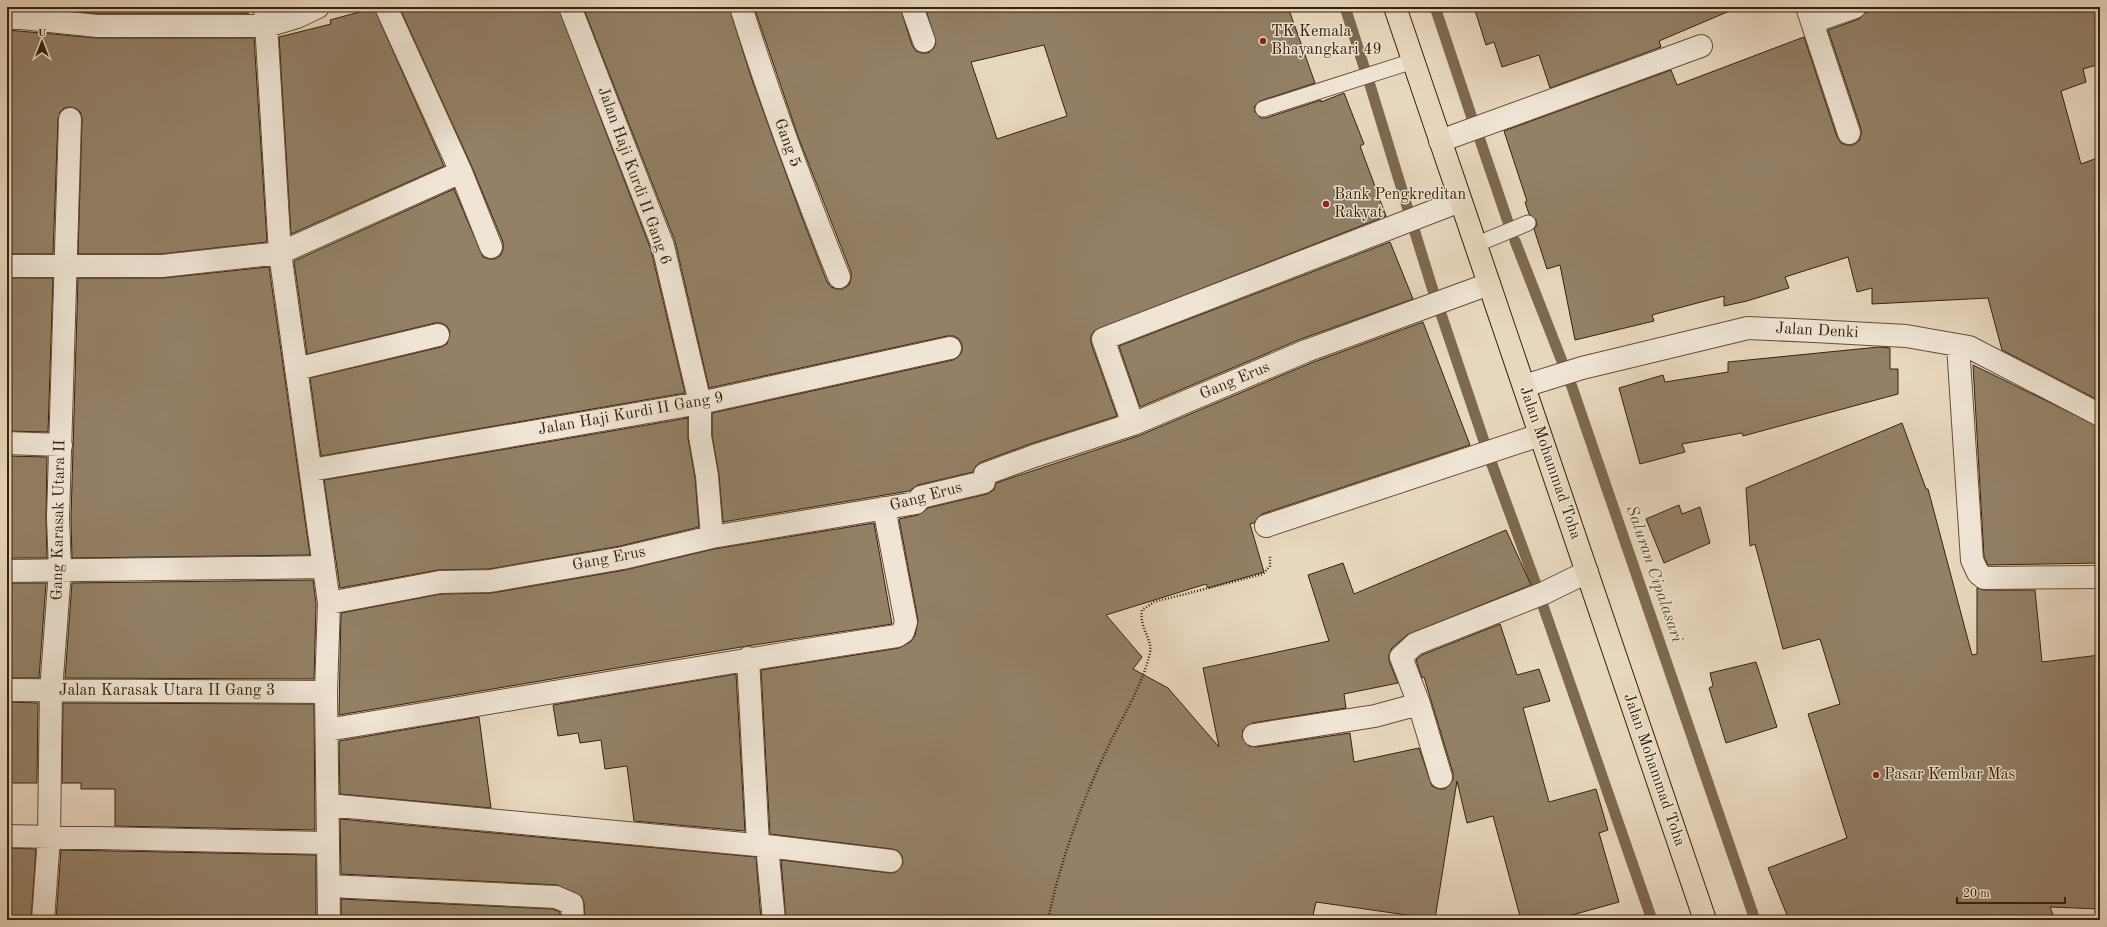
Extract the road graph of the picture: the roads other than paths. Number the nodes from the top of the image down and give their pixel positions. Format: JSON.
{"nodes":[{"id":1,"x":318,"y":7,"type":"edge"},
{"id":2,"x":386,"y":7,"type":"edge"},
{"id":3,"x":570,"y":7,"type":"edge"},
{"id":4,"x":741,"y":7,"type":"edge"},
{"id":5,"x":912,"y":7,"type":"edge"},
{"id":6,"x":1395,"y":7,"type":"edge"},
{"id":7,"x":1855,"y":7,"type":"edge"},
{"id":8,"x":1809,"y":14,"type":"edge"},
{"id":9,"x":266,"y":16,"type":"edge"},
{"id":10,"x":7,"y":18,"type":"edge"},
{"id":11,"x":924,"y":42,"type":"dead end"},
{"id":12,"x":1701,"y":46,"type":"dead end"},
{"id":13,"x":1413,"y":61,"type":"junction"},
{"id":14,"x":1262,"y":109,"type":"dead end"},
{"id":15,"x":70,"y":119,"type":"dead end"},
{"id":16,"x":1849,"y":133,"type":"dead end"},
{"id":17,"x":1440,"y":141,"type":"junction"},
{"id":18,"x":461,"y":172,"type":"junction"},
{"id":19,"x":1460,"y":201,"type":"junction"},
{"id":20,"x":1528,"y":223,"type":"dead end"},
{"id":21,"x":1475,"y":245,"type":"junction"},
{"id":22,"x":491,"y":247,"type":"dead end"},
{"id":23,"x":280,"y":253,"type":"junction"},
{"id":24,"x":66,"y":265,"type":"junction"},
{"id":25,"x":7,"y":266,"type":"edge"},
{"id":26,"x":839,"y":277,"type":"dead end"},
{"id":27,"x":1488,"y":284,"type":"junction"},
{"id":28,"x":438,"y":335,"type":"dead end"},
{"id":29,"x":1958,"y":345,"type":"junction"},
{"id":30,"x":950,"y":348,"type":"dead end"},
{"id":31,"x":296,"y":369,"type":"junction"},
{"id":32,"x":1524,"y":386,"type":"junction"},
{"id":33,"x":700,"y":403,"type":"junction"},
{"id":34,"x":2100,"y":415,"type":"edge"},
{"id":35,"x":1133,"y":424,"type":"junction"},
{"id":36,"x":1540,"y":435,"type":"junction"},
{"id":37,"x":7,"y":443,"type":"edge"},
{"id":38,"x":61,"y":445,"type":"junction"},
{"id":39,"x":311,"y":470,"type":"junction"},
{"id":40,"x":884,"y":508,"type":"junction"},
{"id":41,"x":1266,"y":526,"type":"road end"},
{"id":42,"x":712,"y":538,"type":"junction"},
{"id":43,"x":324,"y":567,"type":"junction"},
{"id":44,"x":60,"y":570,"type":"junction"},
{"id":45,"x":7,"y":571,"type":"edge"},
{"id":46,"x":1587,"y":572,"type":"junction"},
{"id":47,"x":2100,"y":577,"type":"edge"},
{"id":48,"x":329,"y":603,"type":"junction"},
{"id":49,"x":748,"y":658,"type":"junction"},
{"id":50,"x":7,"y":690,"type":"edge"},
{"id":51,"x":51,"y":691,"type":"junction"},
{"id":52,"x":326,"y":692,"type":"junction"},
{"id":53,"x":1419,"y":704,"type":"junction"},
{"id":54,"x":327,"y":730,"type":"junction"},
{"id":55,"x":1254,"y":735,"type":"dead end"},
{"id":56,"x":1441,"y":777,"type":"dead end"},
{"id":57,"x":328,"y":805,"type":"junction"},
{"id":58,"x":7,"y":836,"type":"edge"},
{"id":59,"x":49,"y":837,"type":"junction"},
{"id":60,"x":327,"y":843,"type":"junction"},
{"id":61,"x":763,"y":845,"type":"junction"},
{"id":62,"x":891,"y":861,"type":"dead end"},
{"id":63,"x":330,"y":886,"type":"junction"},
{"id":64,"x":573,"y":912,"type":"edge"},
{"id":65,"x":43,"y":920,"type":"edge"},
{"id":66,"x":329,"y":920,"type":"edge"},
{"id":67,"x":774,"y":920,"type":"edge"},
{"id":68,"x":1705,"y":920,"type":"edge"}],
"edges":[{"from":1,"to":9,"type":"street"},
{"from":2,"to":18,"type":"street"},
{"from":3,"to":33,"type":"street","name":"Jalan Haji Kurdi II Gang 6"},
{"from":4,"to":26,"type":"street","name":"Gang 5"},
{"from":5,"to":11,"type":"street"},
{"from":6,"to":13,"type":"main road","name":"Jalan Mohammad Toha"},
{"from":7,"to":8,"type":"street"},
{"from":8,"to":16,"type":"street"},
{"from":9,"to":10,"type":"street"},
{"from":9,"to":23,"type":"street"},
{"from":12,"to":17,"type":"street"},
{"from":13,"to":14,"type":"lane"},
{"from":13,"to":17,"type":"main road","name":"Jalan Mohammad Toha"},
{"from":15,"to":24,"type":"street","name":"Gang Karasak Utara II"},
{"from":17,"to":19,"type":"main road","name":"Jalan Mohammad Toha"},
{"from":18,"to":22,"type":"street"},
{"from":18,"to":23,"type":"street"},
{"from":19,"to":21,"type":"main road","name":"Jalan Mohammad Toha"},
{"from":19,"to":35,"type":"street"},
{"from":20,"to":21,"type":"lane"},
{"from":21,"to":27,"type":"main road","name":"Jalan Mohammad Toha"},
{"from":23,"to":24,"type":"street"},
{"from":23,"to":31,"type":"street"},
{"from":24,"to":25,"type":"street"},
{"from":24,"to":38,"type":"street","name":"Gang Karasak Utara II"},
{"from":27,"to":32,"type":"main road","name":"Jalan Mohammad Toha"},
{"from":27,"to":35,"type":"street","name":"Gang Erus"},
{"from":28,"to":31,"type":"street"},
{"from":29,"to":32,"type":"street","name":"Jalan Denki"},
{"from":29,"to":34,"type":"street","name":"Jalan Denki"},
{"from":29,"to":47,"type":"street"},
{"from":30,"to":33,"type":"street","name":"Jalan Haji Kurdi II Gang 9"},
{"from":31,"to":39,"type":"street"},
{"from":32,"to":36,"type":"main road","name":"Jalan Mohammad Toha"},
{"from":33,"to":39,"type":"street","name":"Jalan Haji Kurdi II Gang 9"},
{"from":33,"to":42,"type":"street","name":"Jalan Haji Kurdi II Gang 6"},
{"from":35,"to":40,"type":"street","name":"Gang Erus"},
{"from":36,"to":41,"type":"street"},
{"from":36,"to":46,"type":"main road","name":"Jalan Mohammad Toha"},
{"from":37,"to":38,"type":"street"},
{"from":38,"to":44,"type":"street","name":"Gang Karasak Utara II"},
{"from":39,"to":43,"type":"street"},
{"from":40,"to":42,"type":"street","name":"Gang Erus"},
{"from":40,"to":49,"type":"street"},
{"from":42,"to":48,"type":"street","name":"Gang Erus"},
{"from":43,"to":44,"type":"street"},
{"from":43,"to":48,"type":"street"},
{"from":44,"to":45,"type":"street"},
{"from":44,"to":51,"type":"street","name":"Gang Karasak Utara II"},
{"from":46,"to":53,"type":"street"},
{"from":46,"to":68,"type":"main road","name":"Jalan Mohammad Toha"},
{"from":48,"to":52,"type":"street"},
{"from":49,"to":54,"type":"street"},
{"from":49,"to":61,"type":"street"},
{"from":50,"to":51,"type":"street","name":"Jalan Karasak Utara II Gang 3"},
{"from":51,"to":52,"type":"street","name":"Jalan Karasak Utara II Gang 3"},
{"from":51,"to":59,"type":"street","name":"Gang Karasak Utara II"},
{"from":52,"to":54,"type":"street"},
{"from":53,"to":55,"type":"street"},
{"from":53,"to":56,"type":"street"},
{"from":54,"to":57,"type":"street"},
{"from":57,"to":60,"type":"street"},
{"from":57,"to":61,"type":"street"},
{"from":58,"to":59,"type":"street"},
{"from":59,"to":60,"type":"street"},
{"from":59,"to":65,"type":"street","name":"Gang Karasak Utara II"},
{"from":60,"to":63,"type":"street"},
{"from":61,"to":62,"type":"street"},
{"from":61,"to":67,"type":"street"},
{"from":63,"to":64,"type":"street"},
{"from":63,"to":66,"type":"street"}]}
